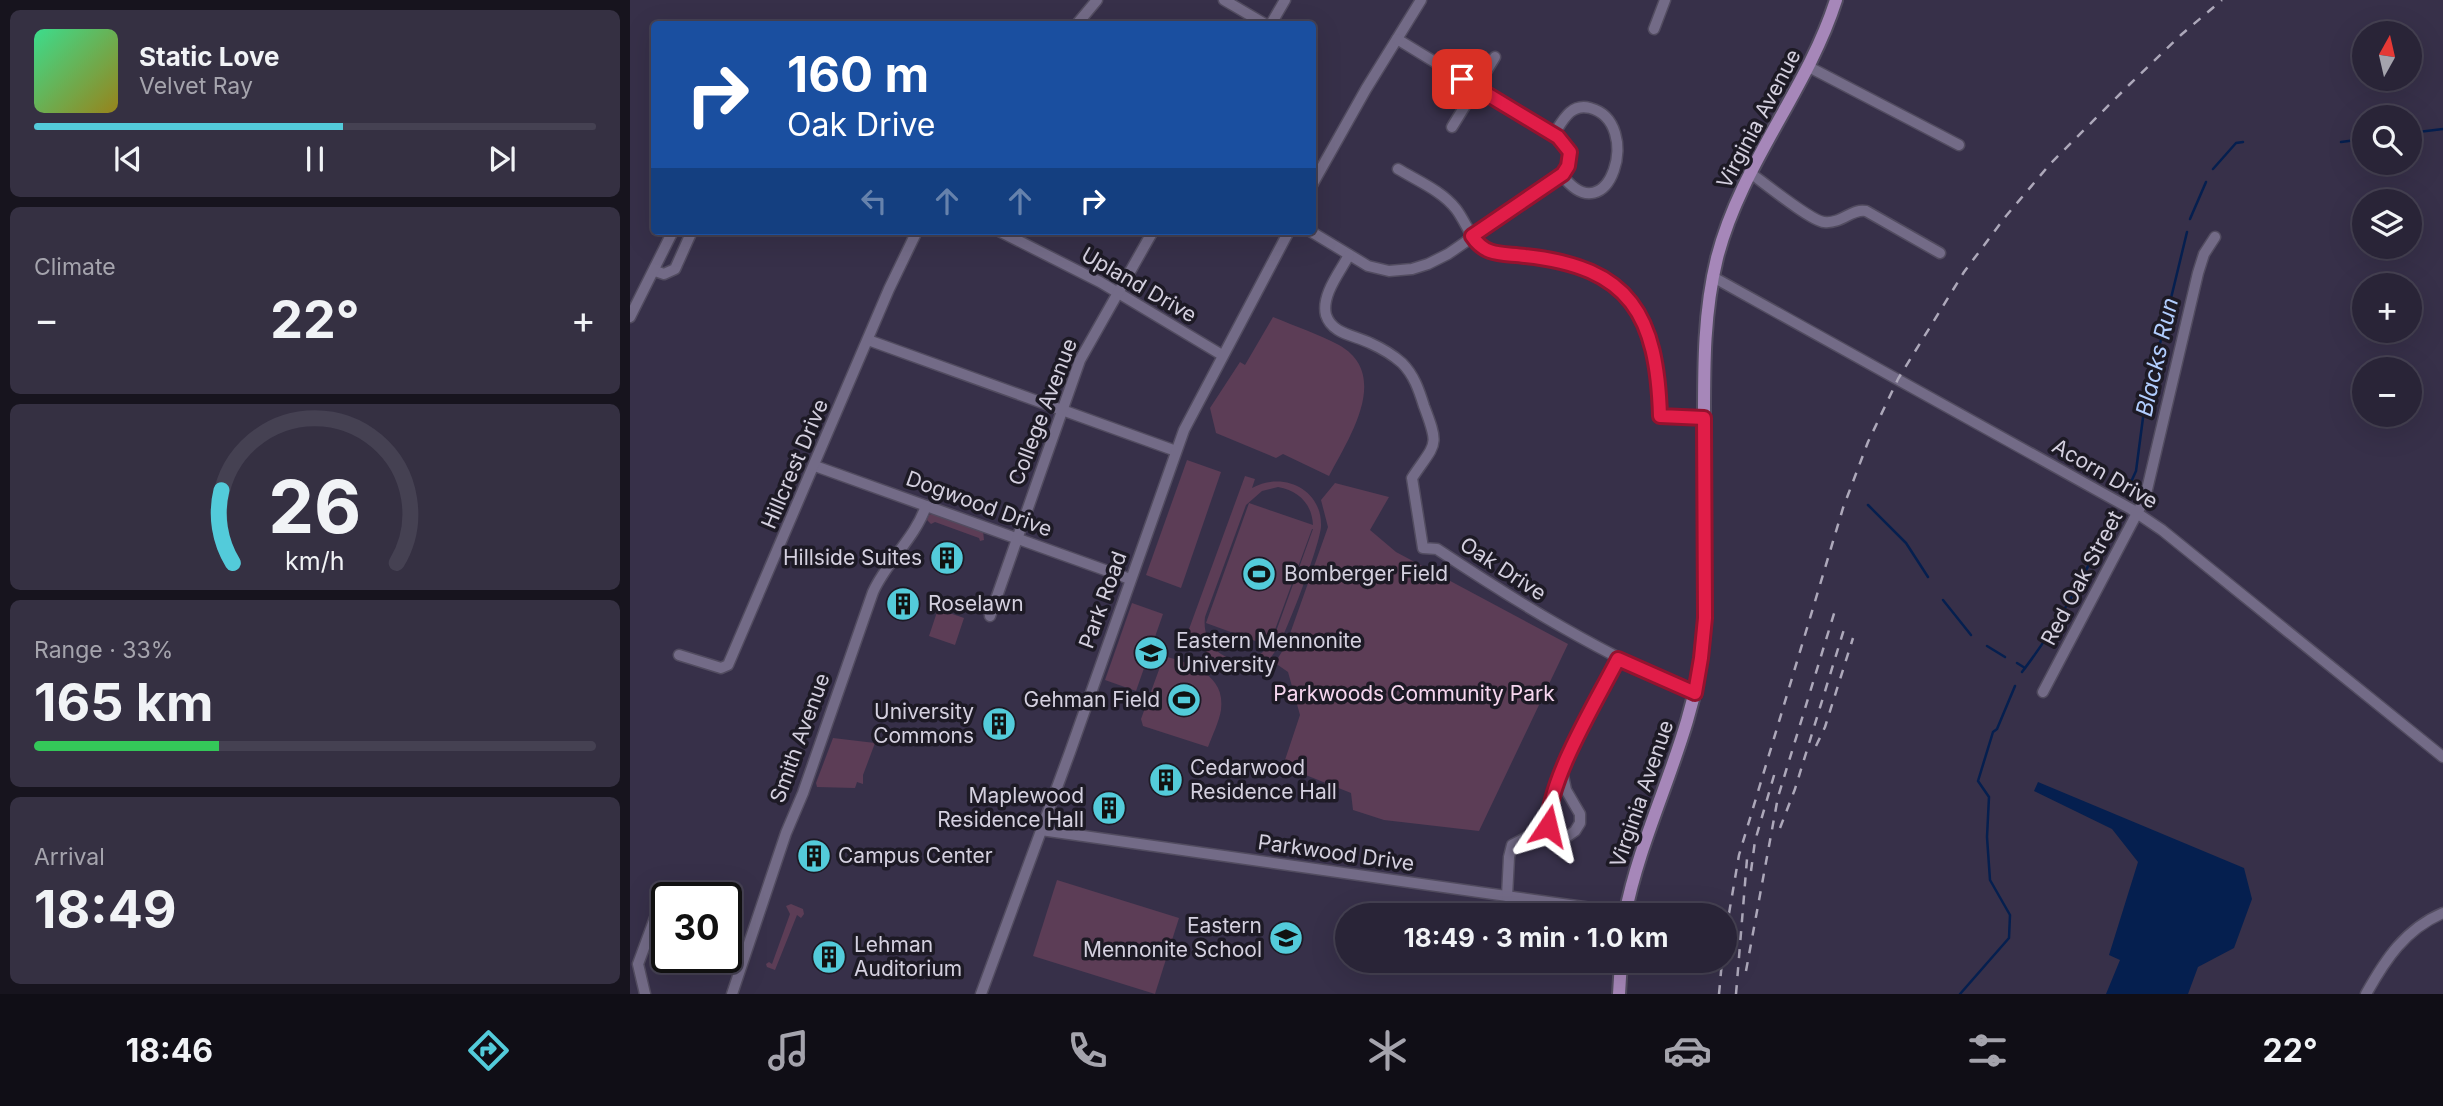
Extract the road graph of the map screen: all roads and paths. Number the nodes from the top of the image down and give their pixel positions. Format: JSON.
{"nodes":[{"id":1,"x":1097,"y":0,"type":"edge"},
{"id":2,"x":1224,"y":0,"type":"edge"},
{"id":3,"x":1285,"y":0,"type":"edge"},
{"id":4,"x":1421,"y":0,"type":"edge"},
{"id":5,"x":1665,"y":0,"type":"edge"},
{"id":6,"x":1836,"y":0,"type":"edge"},
{"id":7,"x":1080,"y":21,"type":"edge"},
{"id":8,"x":1260,"y":21,"type":"edge"},
{"id":9,"x":1273,"y":21,"type":"edge"},
{"id":10,"x":1654,"y":29,"type":"dead end"},
{"id":11,"x":1397,"y":39,"type":"junction"},
{"id":12,"x":1495,"y":57,"type":"dead end"},
{"id":13,"x":1809,"y":67,"type":"junction"},
{"id":14,"x":1476,"y":88,"type":"junction"},
{"id":15,"x":1452,"y":127,"type":"dead end"},
{"id":16,"x":1554,"y":134,"type":"junction"},
{"id":17,"x":1959,"y":145,"type":"dead end"},
{"id":18,"x":1398,"y":169,"type":"dead end"},
{"id":19,"x":1749,"y":172,"type":"junction"},
{"id":20,"x":1562,"y":175,"type":"junction"},
{"id":21,"x":1316,"y":178,"type":"edge"},
{"id":22,"x":671,"y":235,"type":"edge"},
{"id":23,"x":690,"y":235,"type":"edge"},
{"id":24,"x":915,"y":235,"type":"edge"},
{"id":25,"x":1007,"y":235,"type":"edge"},
{"id":26,"x":1151,"y":235,"type":"edge"},
{"id":27,"x":1287,"y":235,"type":"edge"},
{"id":28,"x":1316,"y":235,"type":"edge"},
{"id":29,"x":1472,"y":236,"type":"junction"},
{"id":30,"x":2215,"y":237,"type":"dead end"},
{"id":31,"x":1940,"y":253,"type":"dead end"},
{"id":32,"x":1349,"y":255,"type":"junction"},
{"id":33,"x":654,"y":271,"type":"junction"},
{"id":34,"x":1713,"y":277,"type":"junction"},
{"id":35,"x":1118,"y":292,"type":"junction"},
{"id":36,"x":630,"y":317,"type":"edge"},
{"id":37,"x":868,"y":340,"type":"junction"},
{"id":38,"x":1222,"y":355,"type":"junction"},
{"id":39,"x":1062,"y":410,"type":"junction"},
{"id":40,"x":1704,"y":418,"type":"junction"},
{"id":41,"x":1176,"y":451,"type":"junction"},
{"id":42,"x":815,"y":466,"type":"junction"},
{"id":43,"x":926,"y":506,"type":"junction"},
{"id":44,"x":2138,"y":513,"type":"junction"},
{"id":45,"x":1017,"y":538,"type":"junction"},
{"id":46,"x":1130,"y":579,"type":"junction"},
{"id":47,"x":990,"y":616,"type":"dead end"},
{"id":48,"x":679,"y":655,"type":"dead end"},
{"id":49,"x":1618,"y":659,"type":"junction"},
{"id":50,"x":2043,"y":692,"type":"dead end"},
{"id":51,"x":1695,"y":693,"type":"junction"},
{"id":52,"x":2443,"y":757,"type":"edge"},
{"id":53,"x":1562,"y":771,"type":"junction"},
{"id":54,"x":1548,"y":826,"type":"junction"},
{"id":55,"x":1041,"y":830,"type":"junction"},
{"id":56,"x":1507,"y":896,"type":"junction"},
{"id":57,"x":1556,"y":903,"type":"edge"},
{"id":58,"x":1628,"y":903,"type":"edge"},
{"id":59,"x":2443,"y":913,"type":"edge"},
{"id":60,"x":651,"y":929,"type":"edge"},
{"id":61,"x":1620,"y":973,"type":"edge"},
{"id":62,"x":645,"y":994,"type":"edge"},
{"id":63,"x":732,"y":994,"type":"edge"},
{"id":64,"x":981,"y":994,"type":"edge"},
{"id":65,"x":1619,"y":994,"type":"edge"},
{"id":66,"x":2366,"y":994,"type":"edge"}],
"edges":[{"from":1,"to":7,"type":"street"},
{"from":2,"to":8,"type":"street"},
{"from":3,"to":9,"type":"street"},
{"from":4,"to":11,"type":"street"},
{"from":5,"to":10,"type":"street"},
{"from":6,"to":13,"type":"main road","name":"Virginia Avenue"},
{"from":11,"to":14,"type":"street"},
{"from":11,"to":21,"type":"street"},
{"from":12,"to":14,"type":"street"},
{"from":13,"to":17,"type":"street"},
{"from":13,"to":19,"type":"main road","name":"Virginia Avenue"},
{"from":14,"to":15,"type":"street"},
{"from":14,"to":16,"type":"street"},
{"from":16,"to":20,"type":"street"},
{"from":16,"to":20,"type":"street"},
{"from":18,"to":29,"type":"street"},
{"from":19,"to":31,"type":"street"},
{"from":19,"to":34,"type":"main road","name":"Virginia Avenue"},
{"from":20,"to":29,"type":"street"},
{"from":22,"to":33,"type":"street"},
{"from":23,"to":33,"type":"street"},
{"from":24,"to":37,"type":"street","name":"Hillcrest Drive"},
{"from":25,"to":35,"type":"street","name":"Upland Drive"},
{"from":26,"to":35,"type":"street","name":"College Avenue"},
{"from":27,"to":38,"type":"street","name":"Park Road"},
{"from":28,"to":32,"type":"street"},
{"from":29,"to":32,"type":"street"},
{"from":29,"to":40,"type":"street"},
{"from":30,"to":44,"type":"street","name":"Red Oak Street"},
{"from":32,"to":49,"type":"street","name":"Oak Drive"},
{"from":33,"to":36,"type":"street"},
{"from":34,"to":40,"type":"main road","name":"Virginia Avenue"},
{"from":34,"to":44,"type":"street","name":"Acorn Drive"},
{"from":35,"to":38,"type":"street","name":"Upland Drive"},
{"from":35,"to":39,"type":"street","name":"College Avenue"},
{"from":37,"to":39,"type":"street"},
{"from":37,"to":42,"type":"street","name":"Hillcrest Drive"},
{"from":38,"to":41,"type":"street","name":"Park Road"},
{"from":39,"to":41,"type":"street"},
{"from":39,"to":45,"type":"street","name":"College Avenue"},
{"from":40,"to":51,"type":"main road","name":"Virginia Avenue"},
{"from":41,"to":46,"type":"street","name":"Park Road"},
{"from":42,"to":43,"type":"street","name":"Dogwood Drive"},
{"from":42,"to":48,"type":"street","name":"Hillcrest Drive"},
{"from":43,"to":45,"type":"street","name":"Dogwood Drive"},
{"from":43,"to":63,"type":"street","name":"Smith Avenue"},
{"from":44,"to":50,"type":"street","name":"Red Oak Street"},
{"from":44,"to":52,"type":"street","name":"Acorn Drive"},
{"from":45,"to":46,"type":"street","name":"Dogwood Drive"},
{"from":45,"to":47,"type":"street","name":"College Avenue"},
{"from":46,"to":55,"type":"street","name":"Park Road"},
{"from":49,"to":51,"type":"street","name":"Oak Drive"},
{"from":49,"to":53,"type":"street"},
{"from":51,"to":58,"type":"main road","name":"Virginia Avenue"},
{"from":53,"to":54,"type":"street"},
{"from":53,"to":54,"type":"street"},
{"from":54,"to":56,"type":"street"},
{"from":55,"to":56,"type":"street","name":"Parkwood Drive"},
{"from":55,"to":64,"type":"street","name":"Park Road"},
{"from":56,"to":57,"type":"street","name":"Parkwood Drive"},
{"from":59,"to":66,"type":"street"},
{"from":60,"to":62,"type":"street"},
{"from":61,"to":65,"type":"main road"}]}
